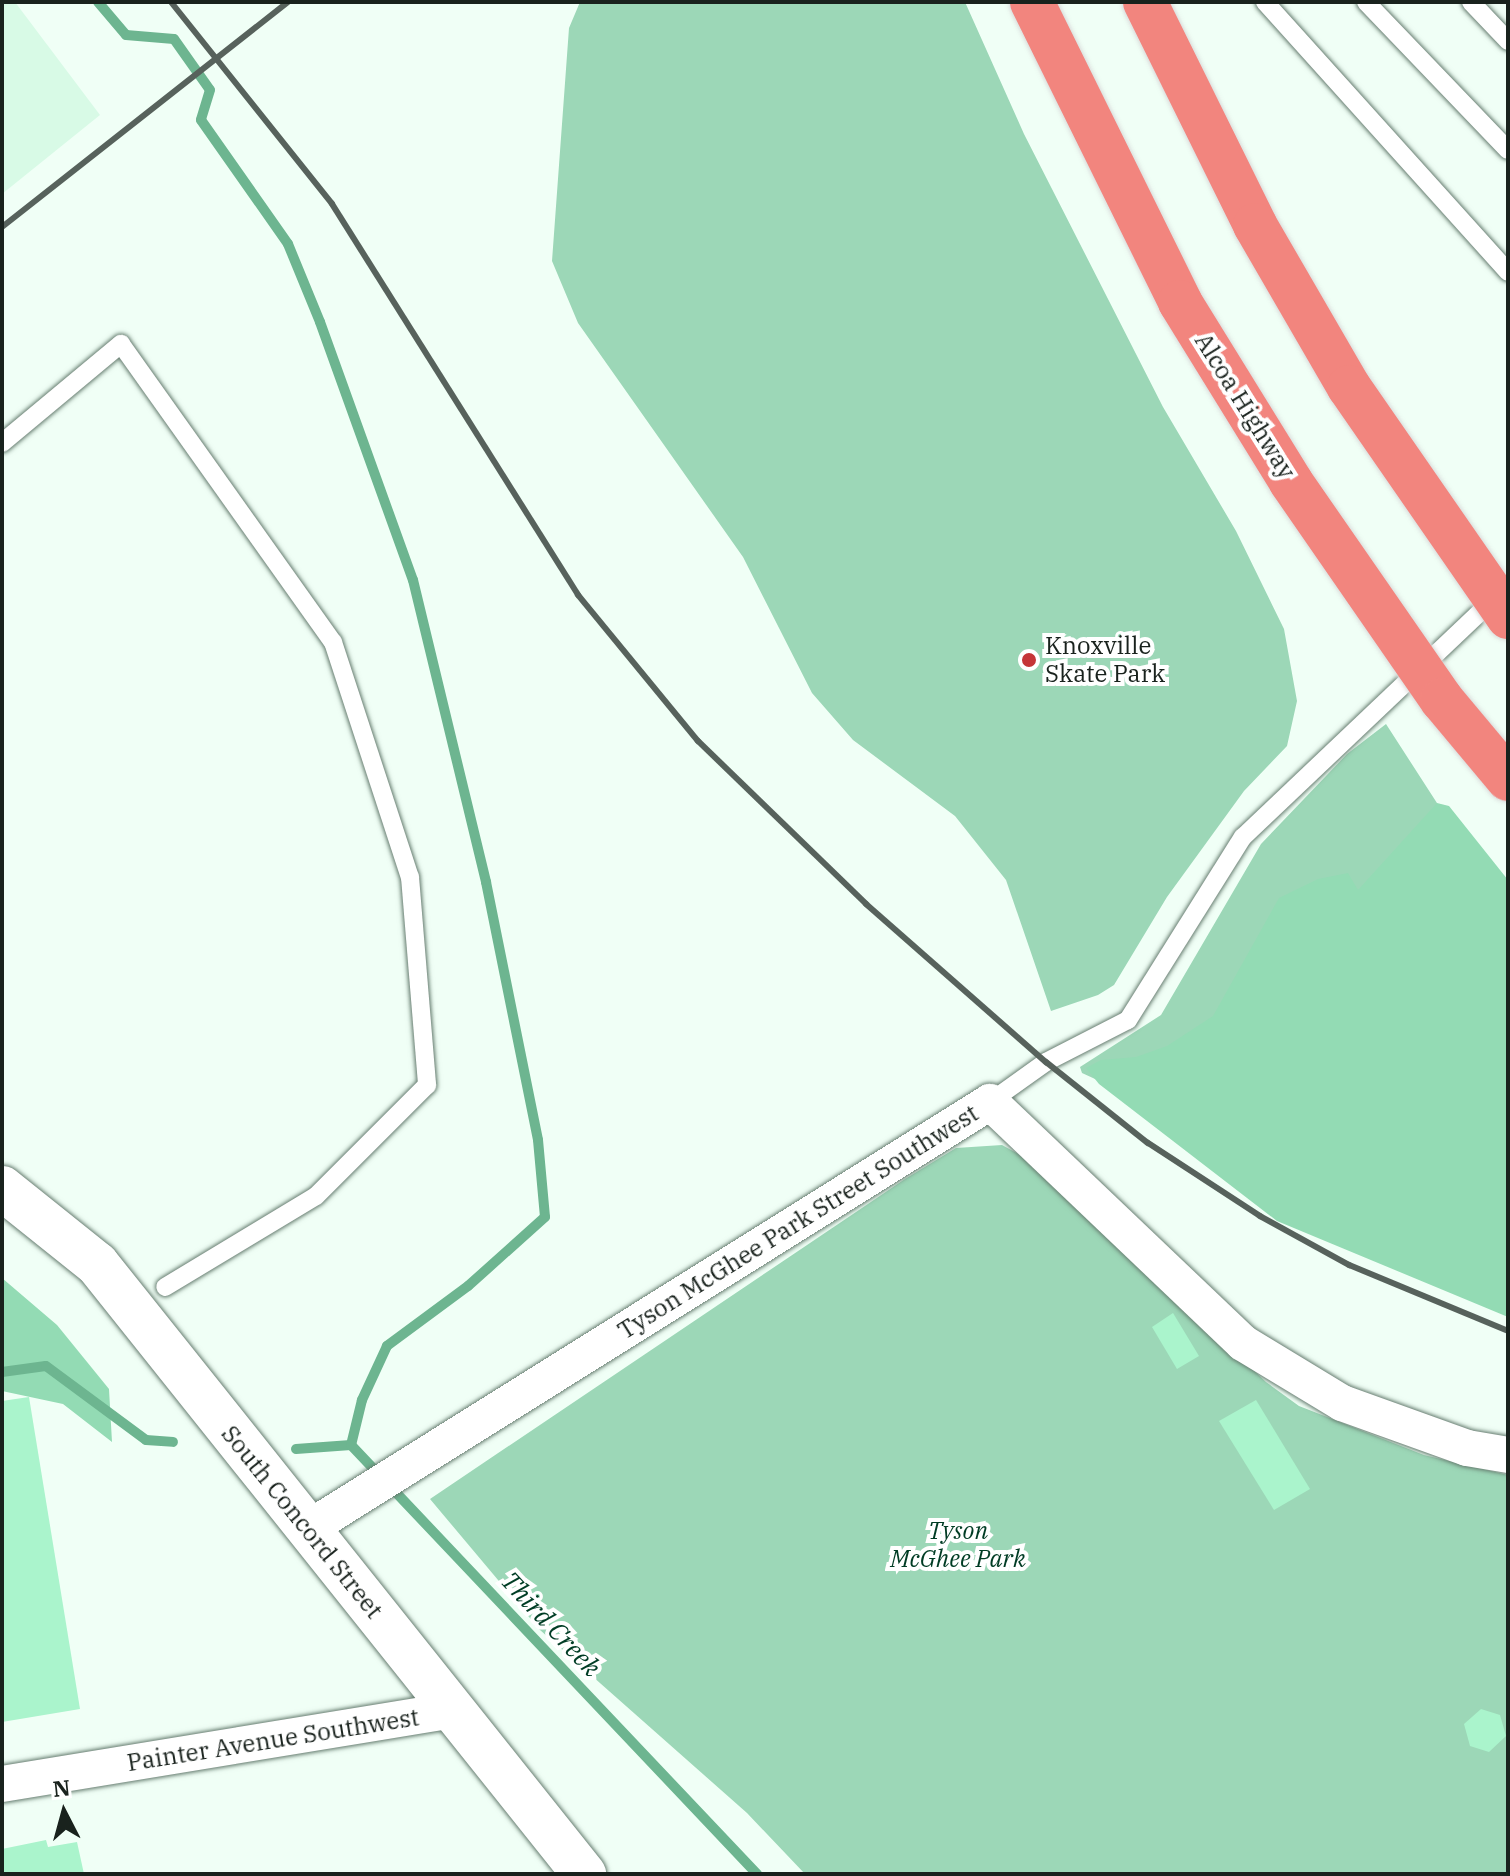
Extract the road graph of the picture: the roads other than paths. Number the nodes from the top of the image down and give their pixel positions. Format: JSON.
{"nodes":[{"id":1,"x":1032,"y":2,"type":"edge"},
{"id":2,"x":1145,"y":2,"type":"edge"},
{"id":3,"x":1265,"y":2,"type":"edge"},
{"id":4,"x":1366,"y":2,"type":"edge"},
{"id":5,"x":1471,"y":2,"type":"edge"},
{"id":6,"x":1508,"y":41,"type":"edge"},
{"id":7,"x":1508,"y":150,"type":"edge"},
{"id":8,"x":1508,"y":272,"type":"edge"},
{"id":9,"x":2,"y":443,"type":"edge"},
{"id":10,"x":1508,"y":585,"type":"edge"},
{"id":11,"x":1508,"y":617,"type":"edge"},
{"id":12,"x":1508,"y":779,"type":"edge"},
{"id":13,"x":990,"y":1102,"type":"junction"},
{"id":14,"x":2,"y":1188,"type":"edge"},
{"id":15,"x":165,"y":1287,"type":"dead end"},
{"id":16,"x":1508,"y":1455,"type":"edge"},
{"id":17,"x":309,"y":1528,"type":"junction"},
{"id":18,"x":449,"y":1711,"type":"junction"},
{"id":19,"x":2,"y":1784,"type":"edge"},
{"id":20,"x":584,"y":1874,"type":"edge"}],
"edges":[{"from":1,"to":12,"type":"highway","name":"Alcoa Highway","bridge":true},
{"from":2,"to":11,"type":"highway","bridge":true},
{"from":3,"to":8,"type":"lane"},
{"from":4,"to":7,"type":"lane"},
{"from":5,"to":6,"type":"lane"},
{"from":9,"to":15,"type":"lane"},
{"from":10,"to":13,"type":"lane"},
{"from":13,"to":16,"type":"street","name":"Tyson McGhee Park Street Southwest"},
{"from":13,"to":17,"type":"street","name":"Tyson McGhee Park Street Southwest"},
{"from":14,"to":17,"type":"street","name":"South Concord Street"},
{"from":17,"to":18,"type":"street","name":"South Concord Street"},
{"from":18,"to":19,"type":"street","name":"Painter Avenue Southwest"},
{"from":18,"to":20,"type":"street","name":"South Concord Street"}]}
